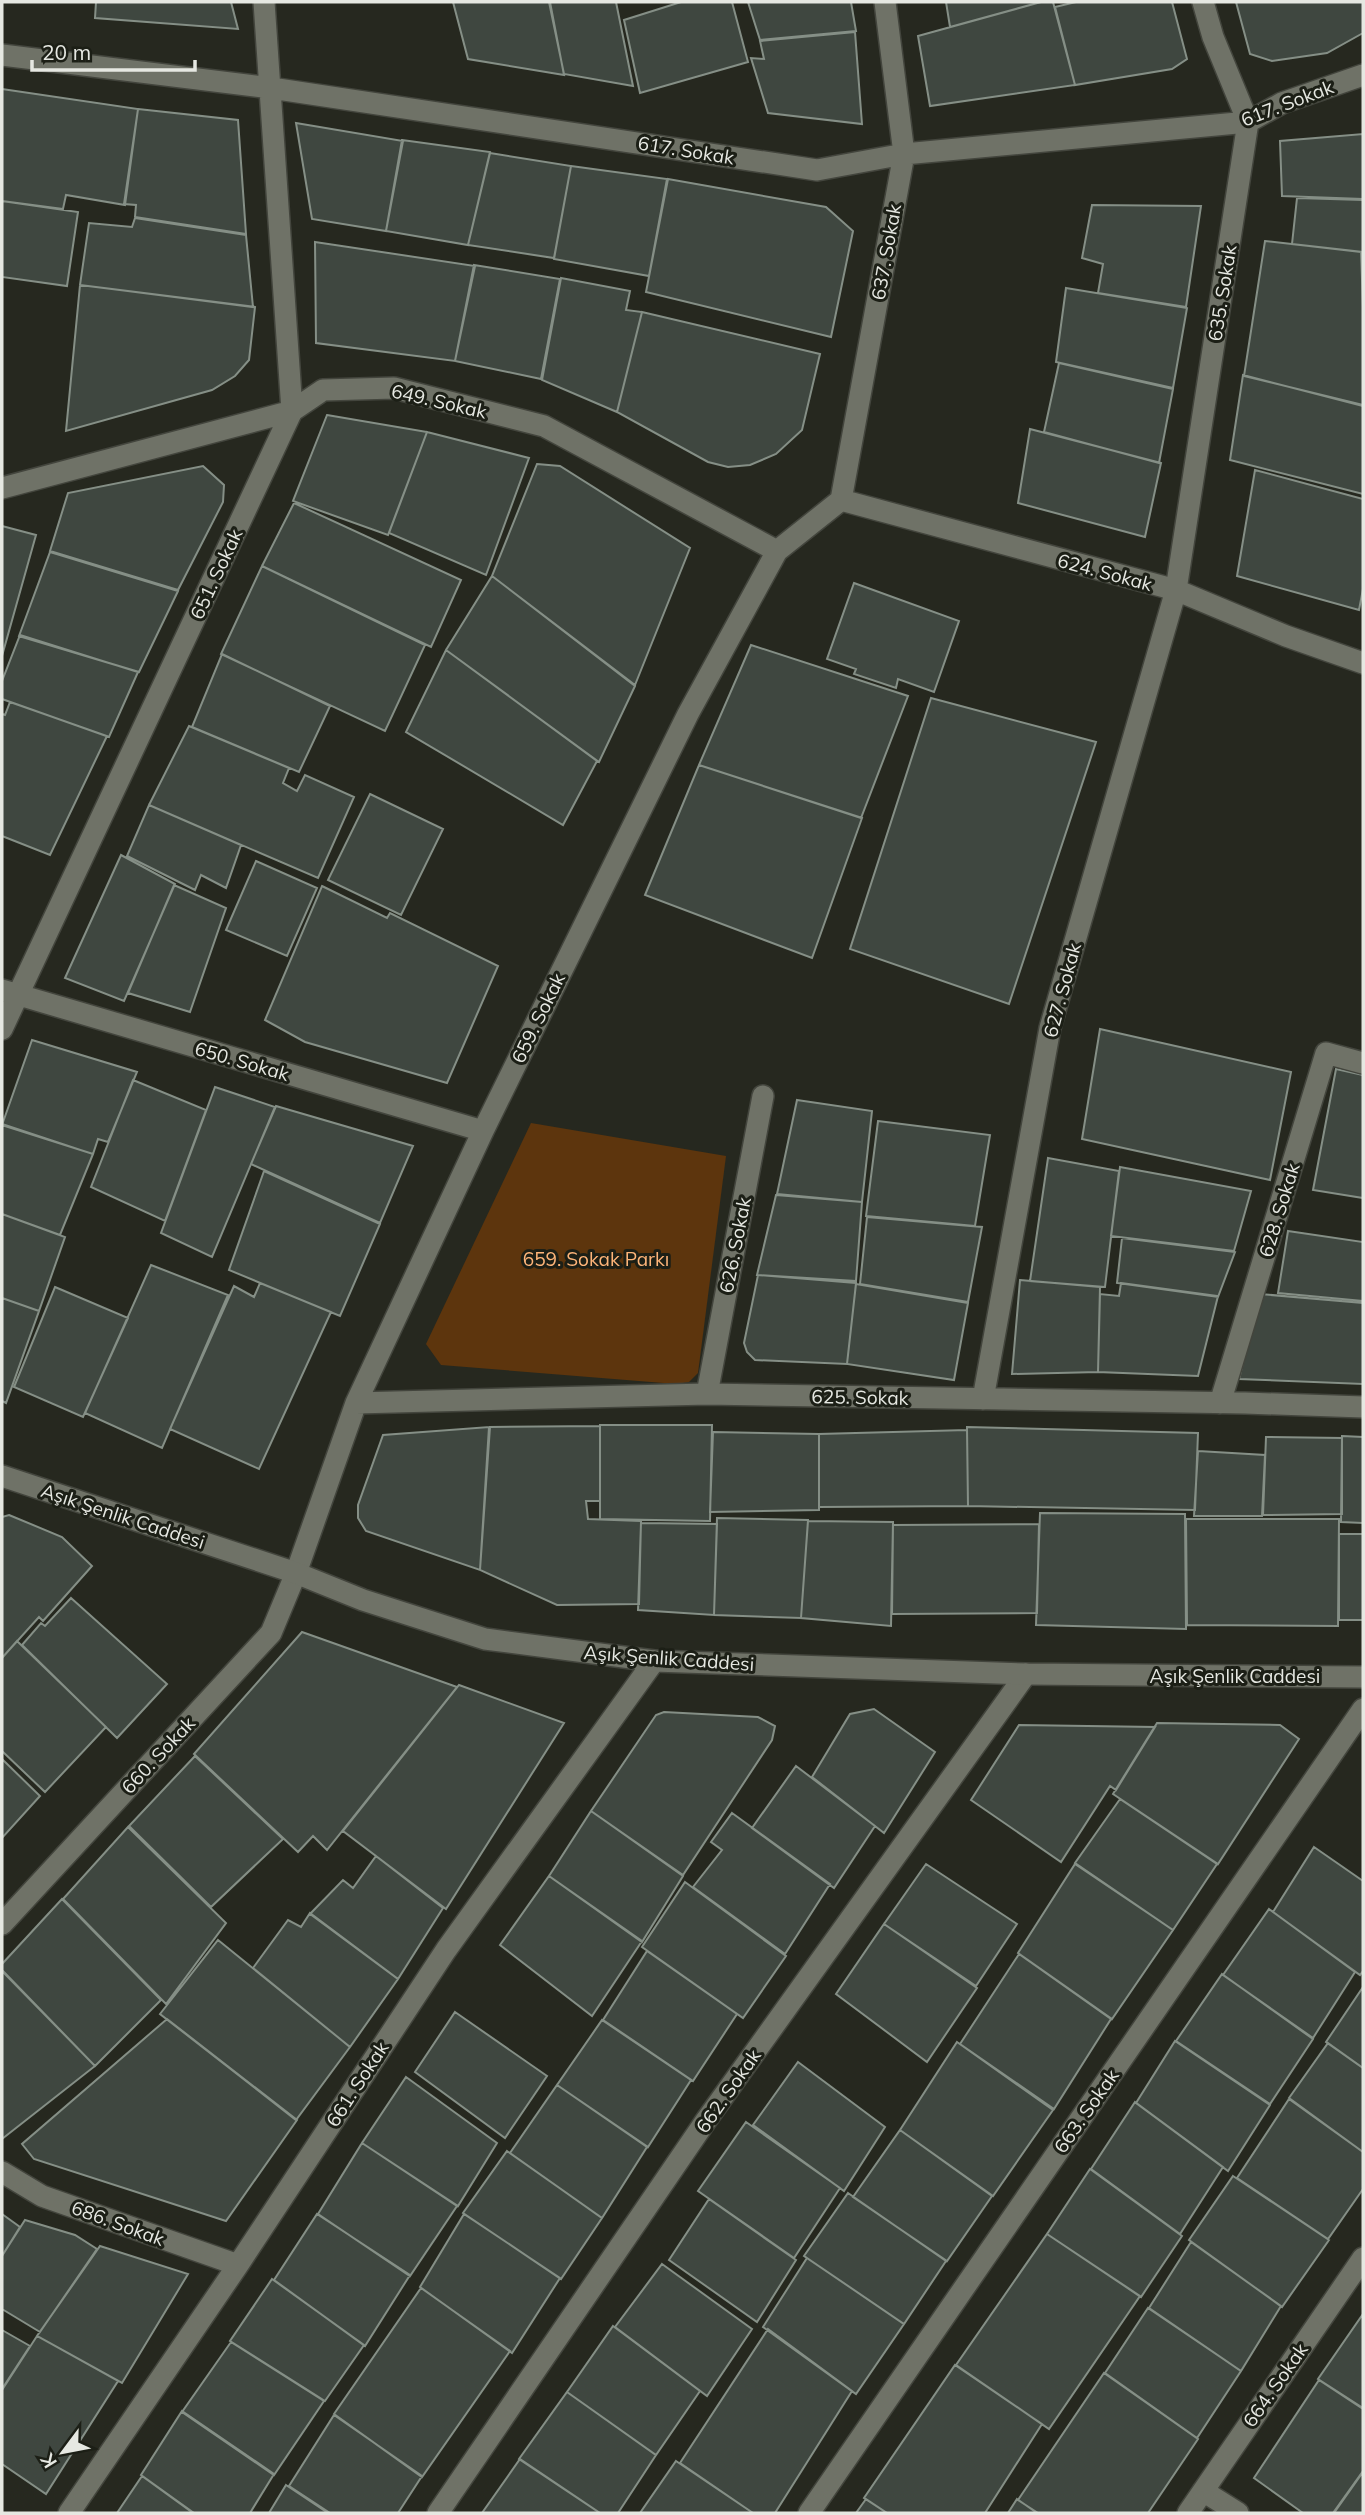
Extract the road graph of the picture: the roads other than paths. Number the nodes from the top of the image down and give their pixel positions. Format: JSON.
{"nodes":[{"id":1,"x":264,"y":2,"type":"edge"},
{"id":2,"x":885,"y":2,"type":"edge"},
{"id":3,"x":1203,"y":2,"type":"edge"},
{"id":4,"x":2,"y":55,"type":"edge"},
{"id":5,"x":1363,"y":75,"type":"edge"},
{"id":6,"x":271,"y":88,"type":"junction"},
{"id":7,"x":1248,"y":122,"type":"junction"},
{"id":8,"x":904,"y":154,"type":"junction"},
{"id":9,"x":292,"y":411,"type":"junction"},
{"id":10,"x":2,"y":488,"type":"edge"},
{"id":11,"x":841,"y":500,"type":"junction"},
{"id":12,"x":777,"y":551,"type":"junction"},
{"id":13,"x":1176,"y":590,"type":"junction"},
{"id":14,"x":1363,"y":663,"type":"edge"},
{"id":15,"x":9,"y":993,"type":"edge"},
{"id":16,"x":2,"y":1029,"type":"edge"},
{"id":17,"x":1363,"y":1062,"type":"edge"},
{"id":18,"x":763,"y":1096,"type":"dead end"},
{"id":19,"x":483,"y":1131,"type":"junction"},
{"id":20,"x":707,"y":1394,"type":"junction"},
{"id":21,"x":983,"y":1399,"type":"junction"},
{"id":22,"x":356,"y":1403,"type":"junction"},
{"id":23,"x":1220,"y":1403,"type":"junction"},
{"id":24,"x":1363,"y":1407,"type":"edge"},
{"id":25,"x":2,"y":1476,"type":"edge"},
{"id":26,"x":296,"y":1573,"type":"junction"},
{"id":27,"x":654,"y":1661,"type":"junction"},
{"id":28,"x":1026,"y":1674,"type":"junction"},
{"id":29,"x":1363,"y":1677,"type":"edge"},
{"id":30,"x":1363,"y":1709,"type":"edge"},
{"id":31,"x":2,"y":1924,"type":"edge"},
{"id":32,"x":2,"y":2172,"type":"edge"},
{"id":33,"x":1363,"y":2258,"type":"edge"},
{"id":34,"x":238,"y":2266,"type":"junction"},
{"id":35,"x":1203,"y":2491,"type":"junction"},
{"id":36,"x":69,"y":2513,"type":"edge"},
{"id":37,"x":438,"y":2513,"type":"edge"},
{"id":38,"x":809,"y":2513,"type":"edge"},
{"id":39,"x":1188,"y":2513,"type":"edge"},
{"id":40,"x":1238,"y":2513,"type":"edge"}],
"edges":[{"from":1,"to":6,"type":"street","name":"651. Sokak"},
{"from":2,"to":8,"type":"street","name":"637. Sokak"},
{"from":3,"to":7,"type":"street"},
{"from":4,"to":6,"type":"street","name":"617. Sokak"},
{"from":5,"to":7,"type":"street","name":"617. Sokak"},
{"from":6,"to":8,"type":"street","name":"617. Sokak"},
{"from":6,"to":9,"type":"street","name":"651. Sokak"},
{"from":7,"to":8,"type":"street","name":"617. Sokak"},
{"from":7,"to":13,"type":"street","name":"635. Sokak"},
{"from":8,"to":11,"type":"street","name":"637. Sokak"},
{"from":9,"to":10,"type":"street","name":"649. Sokak"},
{"from":9,"to":12,"type":"street","name":"649. Sokak"},
{"from":9,"to":15,"type":"street","name":"651. Sokak"},
{"from":11,"to":12,"type":"street","name":"659. Sokak"},
{"from":11,"to":13,"type":"street","name":"624. Sokak"},
{"from":12,"to":19,"type":"street","name":"659. Sokak"},
{"from":13,"to":14,"type":"street","name":"624. Sokak"},
{"from":13,"to":21,"type":"street","name":"627. Sokak"},
{"from":15,"to":16,"type":"street","name":"651. Sokak"},
{"from":15,"to":19,"type":"street","name":"650. Sokak"},
{"from":17,"to":23,"type":"street","name":"628. Sokak"},
{"from":18,"to":20,"type":"street","name":"626. Sokak"},
{"from":19,"to":22,"type":"street","name":"659. Sokak"},
{"from":20,"to":21,"type":"street","name":"625. Sokak"},
{"from":20,"to":22,"type":"street","name":"625. Sokak"},
{"from":21,"to":23,"type":"street","name":"625. Sokak"},
{"from":22,"to":26,"type":"street","name":"659. Sokak"},
{"from":23,"to":24,"type":"street","name":"625. Sokak"},
{"from":25,"to":26,"type":"street","name":"Aşık Şenlik Caddesi"},
{"from":26,"to":27,"type":"street","name":"Aşık Şenlik Caddesi"},
{"from":26,"to":31,"type":"street","name":"660. Sokak"},
{"from":27,"to":28,"type":"street","name":"Aşık Şenlik Caddesi"},
{"from":27,"to":34,"type":"street","name":"661. Sokak"},
{"from":28,"to":29,"type":"street","name":"Aşık Şenlik Caddesi"},
{"from":28,"to":37,"type":"street","name":"662. Sokak"},
{"from":30,"to":38,"type":"street","name":"663. Sokak"},
{"from":32,"to":34,"type":"street","name":"686. Sokak"},
{"from":33,"to":35,"type":"street","name":"664. Sokak"},
{"from":34,"to":36,"type":"street","name":"661. Sokak"},
{"from":35,"to":39,"type":"street","name":"664. Sokak"},
{"from":35,"to":40,"type":"street"}]}
